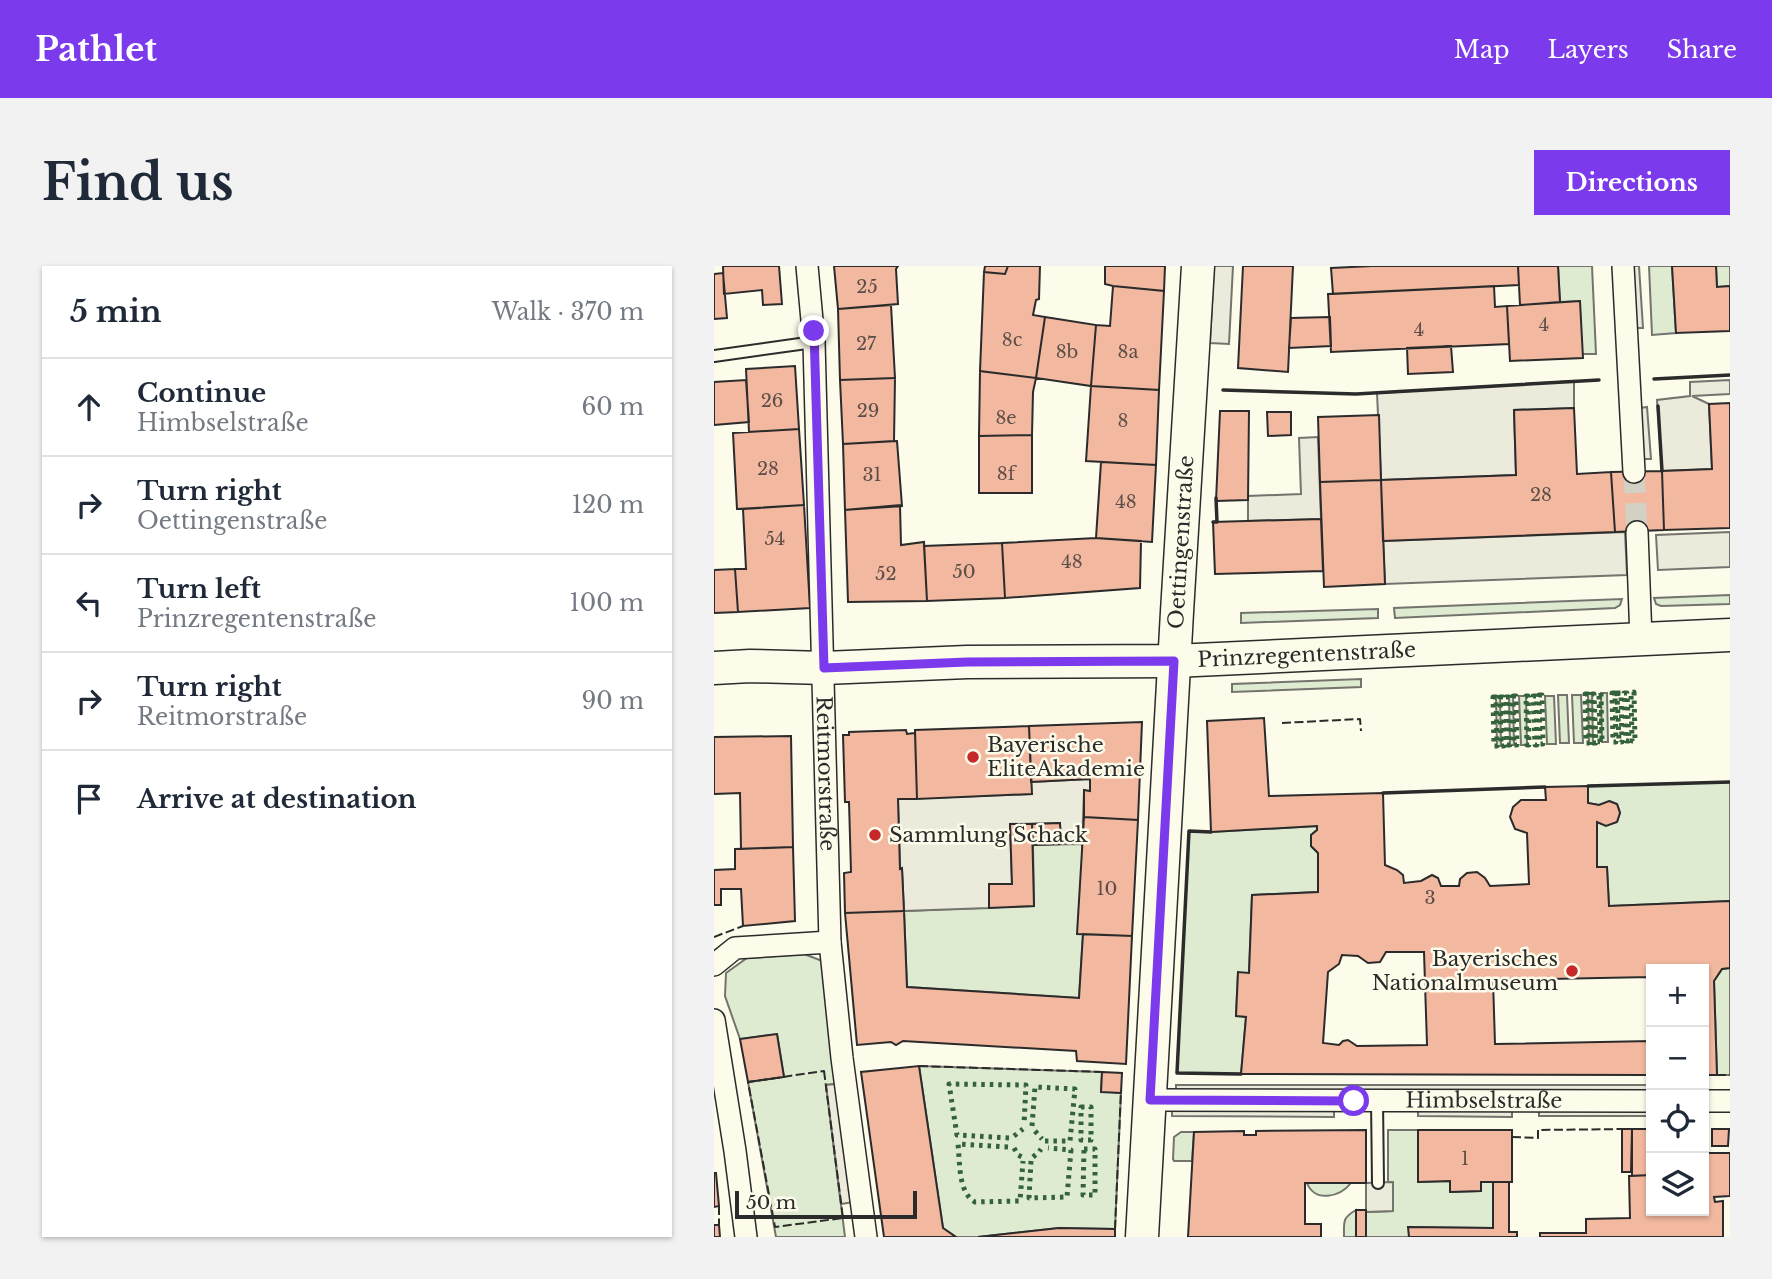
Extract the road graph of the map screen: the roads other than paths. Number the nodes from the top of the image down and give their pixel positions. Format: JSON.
{"nodes":[{"id":1,"x":807,"y":266,"type":"edge"},
{"id":2,"x":1198,"y":266,"type":"edge"},
{"id":3,"x":1623,"y":266,"type":"edge"},
{"id":4,"x":814,"y":342,"type":"junction"},
{"id":5,"x":714,"y":356,"type":"edge"},
{"id":6,"x":1634,"y":472,"type":"tunnel mouth"},
{"id":7,"x":1637,"y":532,"type":"tunnel mouth"},
{"id":8,"x":1730,"y":635,"type":"edge"},
{"id":9,"x":1641,"y":639,"type":"junction"},
{"id":10,"x":1174,"y":661,"type":"junction"},
{"id":11,"x":714,"y":668,"type":"edge"},
{"id":12,"x":824,"y":668,"type":"junction"},
{"id":13,"x":830,"y":942,"type":"junction"},
{"id":14,"x":714,"y":965,"type":"edge"},
{"id":15,"x":714,"y":1020,"type":"edge"},
{"id":16,"x":1150,"y":1100,"type":"junction"},
{"id":17,"x":1377,"y":1101,"type":"junction"},
{"id":18,"x":1646,"y":1101,"type":"edge"},
{"id":19,"x":1709,"y":1101,"type":"edge"},
{"id":20,"x":1730,"y":1101,"type":"edge"},
{"id":21,"x":1378,"y":1182,"type":"dead end"},
{"id":22,"x":746,"y":1237,"type":"edge"},
{"id":23,"x":866,"y":1237,"type":"edge"},
{"id":24,"x":1142,"y":1237,"type":"edge"}],
"edges":[{"from":1,"to":4,"type":"street","name":"Reitmorstraße"},
{"from":2,"to":10,"type":"main road","name":"Oettingenstraße"},
{"from":3,"to":6,"type":"street"},
{"from":4,"to":5,"type":"lane"},
{"from":4,"to":12,"type":"street","name":"Reitmorstraße"},
{"from":7,"to":9,"type":"street"},
{"from":8,"to":9,"type":"main road","name":"Prinzregentenstraße"},
{"from":9,"to":10,"type":"main road","name":"Prinzregentenstraße"},
{"from":10,"to":12,"type":"main road","name":"Prinzregentenstraße"},
{"from":10,"to":16,"type":"main road","name":"Oettingenstraße"},
{"from":11,"to":12,"type":"main road","name":"Prinzregentenstraße"},
{"from":12,"to":13,"type":"street","name":"Reitmorstraße"},
{"from":13,"to":14,"type":"street"},
{"from":13,"to":23,"type":"street","name":"Reitmorstraße"},
{"from":15,"to":22,"type":"street"},
{"from":16,"to":17,"type":"street","name":"Himbselstraße"},
{"from":16,"to":24,"type":"main road","name":"Oettingenstraße"},
{"from":17,"to":18,"type":"street","name":"Himbselstraße"},
{"from":17,"to":21,"type":"lane"},
{"from":19,"to":20,"type":"street"}]}
